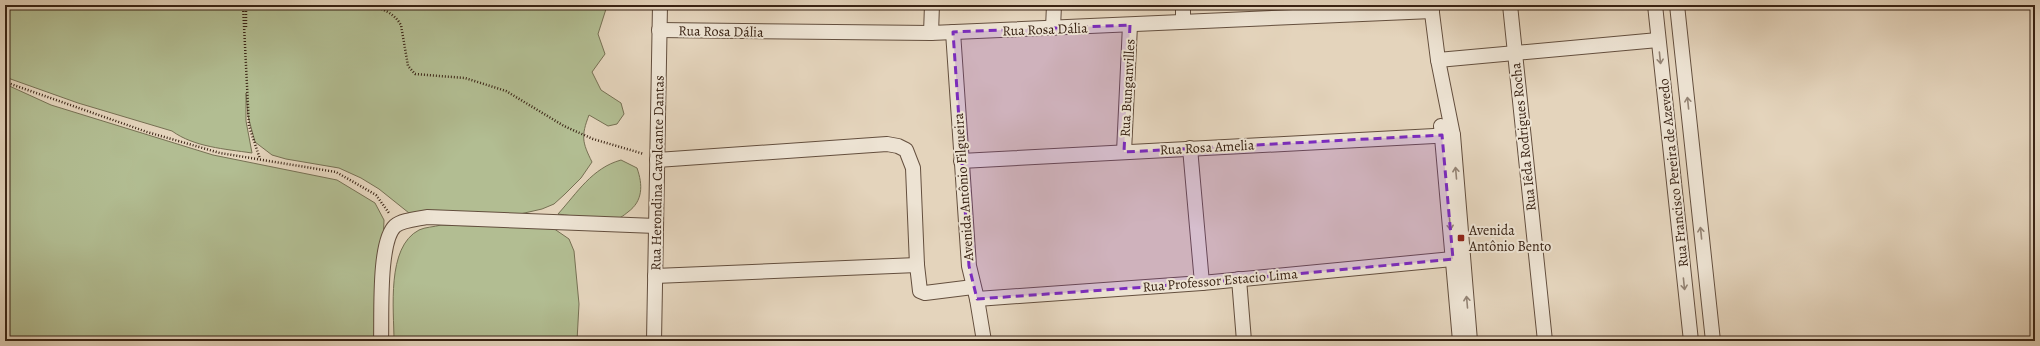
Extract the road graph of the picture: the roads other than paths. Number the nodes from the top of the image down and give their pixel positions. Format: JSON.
{"nodes":[{"id":1,"x":660,"y":5,"type":"edge"},
{"id":2,"x":932,"y":5,"type":"edge"},
{"id":3,"x":1054,"y":5,"type":"edge"},
{"id":4,"x":1183,"y":5,"type":"edge"},
{"id":5,"x":1510,"y":5,"type":"edge"},
{"id":6,"x":1654,"y":5,"type":"edge"},
{"id":7,"x":1677,"y":5,"type":"edge"},
{"id":8,"x":1431,"y":8,"type":"edge"},
{"id":9,"x":1308,"y":11,"type":"edge"},
{"id":10,"x":1183,"y":21,"type":"junction"},
{"id":11,"x":1130,"y":25,"type":"junction"},
{"id":12,"x":1053,"y":28,"type":"junction"},
{"id":13,"x":658,"y":30,"type":"junction"},
{"id":14,"x":953,"y":32,"type":"junction"},
{"id":15,"x":931,"y":33,"type":"junction"},
{"id":16,"x":1658,"y":40,"type":"junction"},
{"id":17,"x":1515,"y":53,"type":"junction"},
{"id":18,"x":1438,"y":60,"type":"junction"},
{"id":19,"x":1447,"y":135,"type":"junction"},
{"id":20,"x":1190,"y":148,"type":"junction"},
{"id":21,"x":1124,"y":152,"type":"junction"},
{"id":22,"x":657,"y":160,"type":"junction"},
{"id":23,"x":961,"y":160,"type":"junction"},
{"id":24,"x":656,"y":226,"type":"junction"},
{"id":25,"x":1458,"y":258,"type":"junction"},
{"id":26,"x":917,"y":265,"type":"junction"},
{"id":27,"x":655,"y":276,"type":"junction"},
{"id":28,"x":1239,"y":279,"type":"junction"},
{"id":29,"x":1202,"y":283,"type":"junction"},
{"id":30,"x":975,"y":293,"type":"junction"},
{"id":31,"x":381,"y":341,"type":"edge"},
{"id":32,"x":654,"y":341,"type":"edge"},
{"id":33,"x":984,"y":341,"type":"edge"},
{"id":34,"x":1244,"y":341,"type":"edge"},
{"id":35,"x":1460,"y":341,"type":"edge"},
{"id":36,"x":1470,"y":341,"type":"edge"},
{"id":37,"x":1545,"y":341,"type":"edge"},
{"id":38,"x":1690,"y":341,"type":"edge"},
{"id":39,"x":1712,"y":341,"type":"edge"}],
"edges":[{"from":1,"to":13,"type":"street","name":"Rua Herondina Cavalcante Dantas"},
{"from":2,"to":15,"type":"street"},
{"from":3,"to":12,"type":"street"},
{"from":4,"to":10,"type":"street"},
{"from":5,"to":17,"type":"street","name":"Rua Iêda Rodrigues Rocha"},
{"from":6,"to":16,"type":"street","name":"Rua Francisco Pereira de Azevedo"},
{"from":39,"to":7,"type":"street","name":"Rua Francisco Pereira de Azevedo","one_way":true},
{"from":8,"to":9,"type":"street","name":"Rua Rosa Dália"},
{"from":8,"to":18,"type":"street"},
{"from":9,"to":10,"type":"street","name":"Rua Rosa Dália"},
{"from":10,"to":11,"type":"street","name":"Rua Rosa Dália"},
{"from":11,"to":12,"type":"street","name":"Rua Rosa Dália"},
{"from":11,"to":21,"type":"street","name":"Rua Bunganvilles"},
{"from":12,"to":14,"type":"street","name":"Rua Rosa Dália"},
{"from":13,"to":15,"type":"street","name":"Rua Rosa Dália"},
{"from":13,"to":22,"type":"street","name":"Rua Herondina Cavalcante Dantas"},
{"from":14,"to":15,"type":"street","name":"Rua Rosa Dália"},
{"from":14,"to":23,"type":"street","name":"Avenida Antônio Filgueira"},
{"from":16,"to":17,"type":"street"},
{"from":16,"to":38,"type":"street","name":"Rua Francisco Pereira de Azevedo","one_way":true},
{"from":17,"to":18,"type":"street"},
{"from":17,"to":37,"type":"street","name":"Rua Iêda Rodrigues Rocha"},
{"from":18,"to":19,"type":"street"},
{"from":19,"to":20,"type":"street","name":"Rua Rosa Amelia"},
{"from":19,"to":25,"type":"street"},
{"from":20,"to":21,"type":"street","name":"Rua Rosa Amelia"},
{"from":20,"to":29,"type":"street"},
{"from":21,"to":23,"type":"street","name":"Rua Rosa Amelia"},
{"from":22,"to":24,"type":"street","name":"Rua Herondina Cavalcante Dantas"},
{"from":22,"to":26,"type":"street"},
{"from":23,"to":30,"type":"street","name":"Avenida Antônio Filgueira"},
{"from":24,"to":27,"type":"street","name":"Rua Herondina Cavalcante Dantas"},
{"from":24,"to":31,"type":"street"},
{"from":25,"to":28,"type":"street","name":"Rua Professor Estacio Lima"},
{"from":25,"to":35,"type":"street"},
{"from":36,"to":25,"type":"street","one_way":true},
{"from":26,"to":27,"type":"street"},
{"from":26,"to":30,"type":"street","name":"Rua Professor Estacio Lima"},
{"from":27,"to":32,"type":"street","name":"Rua Herondina Cavalcante Dantas"},
{"from":28,"to":29,"type":"street","name":"Rua Professor Estacio Lima"},
{"from":28,"to":34,"type":"street"},
{"from":29,"to":30,"type":"street","name":"Rua Professor Estacio Lima"},
{"from":30,"to":33,"type":"street","name":"Avenida Antônio Filgueira"}]}
